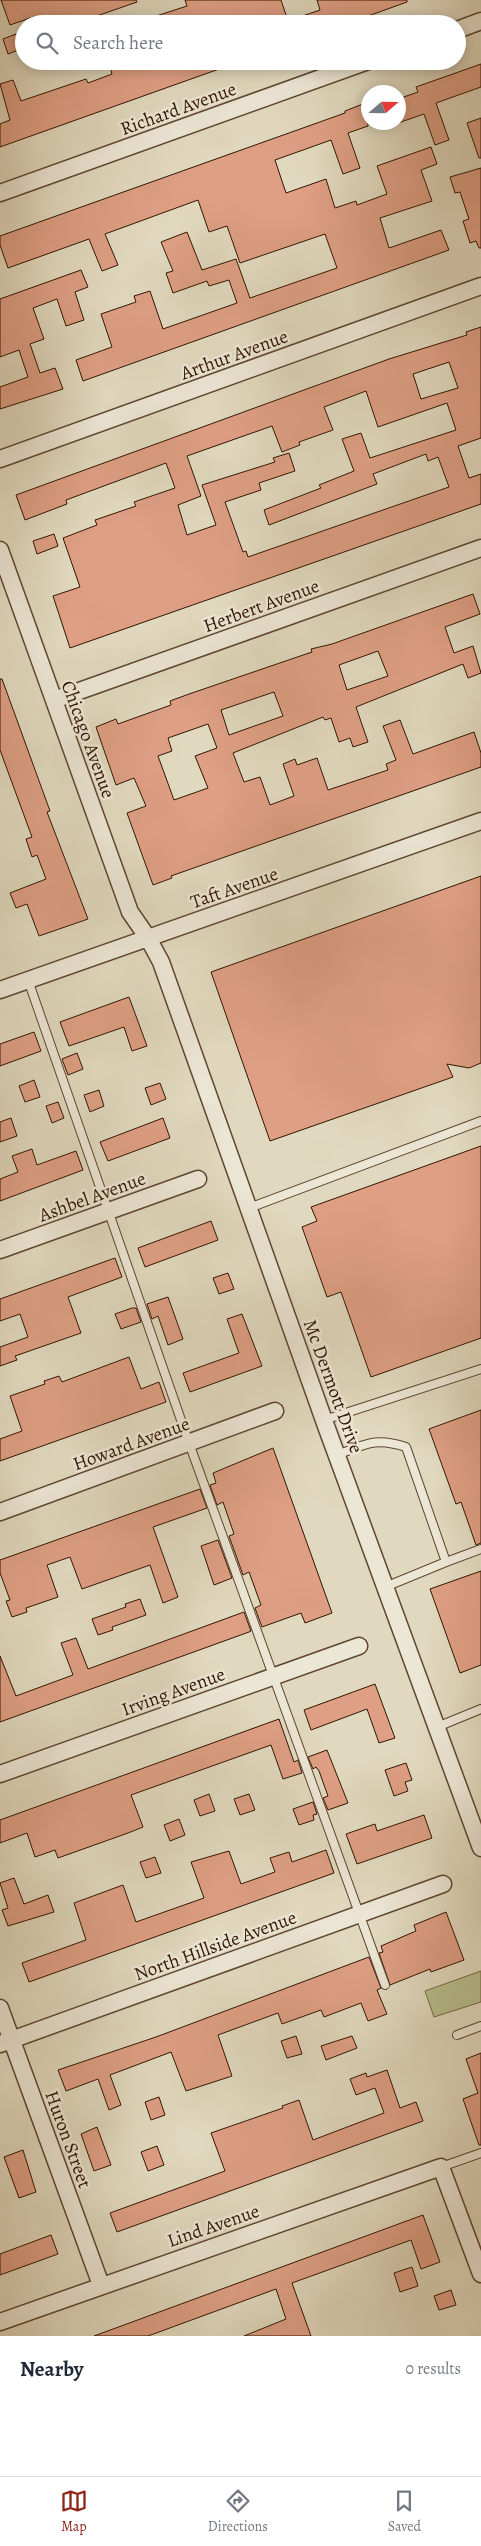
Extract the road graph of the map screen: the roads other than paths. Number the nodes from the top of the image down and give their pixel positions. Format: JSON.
{"nodes":[{"id":1,"x":481,"y":21,"type":"edge"},
{"id":2,"x":466,"y":27,"type":"edge"},
{"id":3,"x":343,"y":70,"type":"edge"},
{"id":4,"x":0,"y":193,"type":"edge"},
{"id":5,"x":481,"y":286,"type":"edge"},
{"id":6,"x":0,"y":459,"type":"edge"},
{"id":7,"x":481,"y":548,"type":"edge"},
{"id":8,"x":0,"y":550,"type":"edge"},
{"id":9,"x":54,"y":700,"type":"junction"},
{"id":10,"x":481,"y":821,"type":"edge"},
{"id":11,"x":148,"y":938,"type":"junction"},
{"id":12,"x":28,"y":980,"type":"junction"},
{"id":13,"x":0,"y":990,"type":"edge"},
{"id":14,"x":481,"y":1121,"type":"edge"},
{"id":15,"x":198,"y":1179,"type":"dead end"},
{"id":16,"x":249,"y":1208,"type":"junction"},
{"id":17,"x":107,"y":1212,"type":"junction"},
{"id":18,"x":0,"y":1250,"type":"edge"},
{"id":19,"x":481,"y":1368,"type":"edge"},
{"id":20,"x":276,"y":1411,"type":"dead end"},
{"id":21,"x":324,"y":1420,"type":"junction"},
{"id":22,"x":189,"y":1443,"type":"junction"},
{"id":23,"x":337,"y":1455,"type":"junction"},
{"id":24,"x":0,"y":1512,"type":"edge"},
{"id":25,"x":481,"y":1549,"type":"edge"},
{"id":26,"x":446,"y":1562,"type":"junction"},
{"id":27,"x":385,"y":1586,"type":"junction"},
{"id":28,"x":359,"y":1646,"type":"dead end"},
{"id":29,"x":273,"y":1677,"type":"junction"},
{"id":30,"x":481,"y":1709,"type":"edge"},
{"id":31,"x":437,"y":1727,"type":"junction"},
{"id":32,"x":0,"y":1774,"type":"edge"},
{"id":33,"x":481,"y":1848,"type":"edge"},
{"id":34,"x":443,"y":1884,"type":"dead end"},
{"id":35,"x":360,"y":1914,"type":"junction"},
{"id":36,"x":385,"y":1985,"type":"dead end"},
{"id":37,"x":0,"y":2008,"type":"edge"},
{"id":38,"x":481,"y":2026,"type":"edge"},
{"id":39,"x":457,"y":2035,"type":"dead end"},
{"id":40,"x":6,"y":2042,"type":"edge"},
{"id":41,"x":481,"y":2153,"type":"edge"},
{"id":42,"x":441,"y":2167,"type":"junction"},
{"id":43,"x":481,"y":2274,"type":"edge"},
{"id":44,"x":101,"y":2285,"type":"junction"},
{"id":45,"x":0,"y":2322,"type":"edge"}],
"edges":[{"from":1,"to":2,"type":"street"},
{"from":3,"to":4,"type":"street","name":"Richard Avenue"},
{"from":5,"to":6,"type":"street","name":"Arthur Avenue"},
{"from":7,"to":9,"type":"street","name":"Herbert Avenue"},
{"from":8,"to":9,"type":"street","name":"Chicago Avenue"},
{"from":9,"to":11,"type":"street","name":"Chicago Avenue"},
{"from":10,"to":11,"type":"street","name":"Taft Avenue"},
{"from":11,"to":12,"type":"street","name":"Taft Avenue"},
{"from":11,"to":16,"type":"street","name":"Mc Dermott Drive"},
{"from":12,"to":13,"type":"street","name":"Taft Avenue"},
{"from":12,"to":17,"type":"lane"},
{"from":14,"to":16,"type":"lane"},
{"from":15,"to":17,"type":"street","name":"Ashbel Avenue"},
{"from":16,"to":21,"type":"street","name":"Mc Dermott Drive"},
{"from":17,"to":18,"type":"street","name":"Ashbel Avenue"},
{"from":17,"to":22,"type":"lane"},
{"from":19,"to":21,"type":"lane"},
{"from":20,"to":22,"type":"street","name":"Howard Avenue"},
{"from":21,"to":23,"type":"street","name":"Mc Dermott Drive"},
{"from":22,"to":24,"type":"street","name":"Howard Avenue"},
{"from":22,"to":29,"type":"lane"},
{"from":23,"to":26,"type":"lane"},
{"from":23,"to":27,"type":"street","name":"Mc Dermott Drive"},
{"from":25,"to":26,"type":"lane"},
{"from":26,"to":27,"type":"lane"},
{"from":27,"to":31,"type":"street","name":"Mc Dermott Drive"},
{"from":28,"to":29,"type":"street","name":"Irving Avenue"},
{"from":29,"to":32,"type":"street","name":"Irving Avenue"},
{"from":29,"to":35,"type":"lane"},
{"from":30,"to":31,"type":"lane"},
{"from":31,"to":33,"type":"street","name":"Mc Dermott Drive"},
{"from":34,"to":35,"type":"street","name":"North Hillside Avenue"},
{"from":35,"to":36,"type":"lane"},
{"from":35,"to":40,"type":"street","name":"North Hillside Avenue"},
{"from":37,"to":40,"type":"street","name":"Huron Street"},
{"from":38,"to":39,"type":"lane"},
{"from":40,"to":44,"type":"street","name":"Huron Street"},
{"from":41,"to":42,"type":"lane"},
{"from":42,"to":43,"type":"street"},
{"from":42,"to":44,"type":"street","name":"Lind Avenue"},
{"from":44,"to":45,"type":"street","name":"Lind Avenue"}]}
